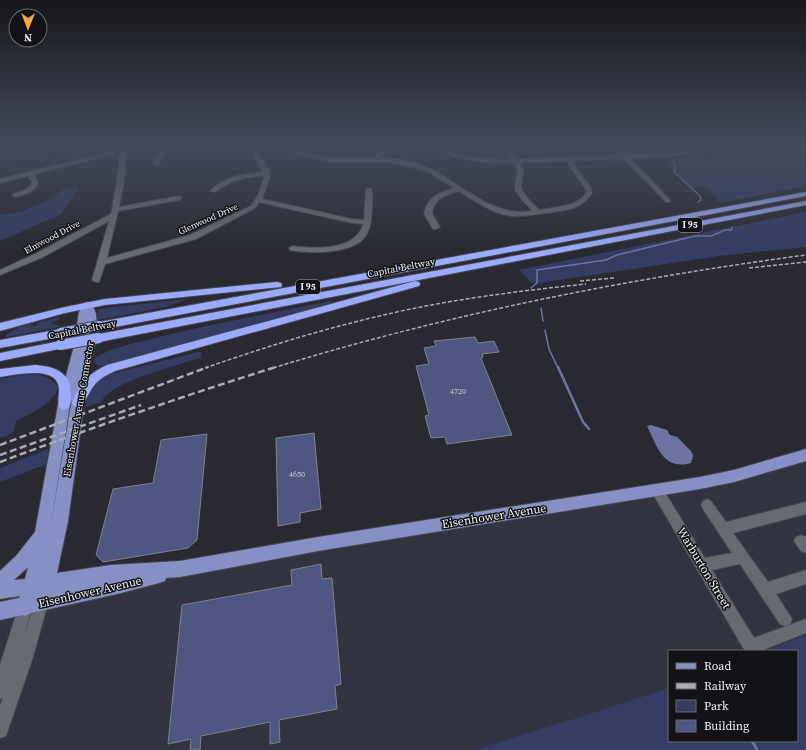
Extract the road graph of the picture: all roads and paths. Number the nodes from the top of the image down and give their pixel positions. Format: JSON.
{"nodes":[{"id":1,"x":34,"y":181,"type":"edge"},
{"id":2,"x":120,"y":181,"type":"edge"},
{"id":3,"x":228,"y":181,"type":"edge"},
{"id":4,"x":266,"y":181,"type":"edge"},
{"id":5,"x":446,"y":181,"type":"edge"},
{"id":6,"x":519,"y":181,"type":"edge"},
{"id":7,"x":584,"y":181,"type":"edge"},
{"id":8,"x":649,"y":181,"type":"edge"},
{"id":9,"x":369,"y":189,"type":"dead end"},
{"id":10,"x":459,"y":189,"type":"junction"},
{"id":11,"x":213,"y":191,"type":"dead end"},
{"id":12,"x":806,"y":194,"type":"edge"},
{"id":13,"x":15,"y":196,"type":"dead end"},
{"id":14,"x":179,"y":198,"type":"dead end"},
{"id":15,"x":258,"y":200,"type":"junction"},
{"id":16,"x":668,"y":201,"type":"dead end"},
{"id":17,"x":806,"y":203,"type":"edge"},
{"id":18,"x":538,"y":212,"type":"junction"},
{"id":19,"x":114,"y":213,"type":"junction"},
{"id":20,"x":366,"y":222,"type":"junction"},
{"id":21,"x":436,"y":228,"type":"dead end"},
{"id":22,"x":574,"y":247,"type":"junction"},
{"id":23,"x":293,"y":248,"type":"dead end"},
{"id":24,"x":517,"y":248,"type":"junction"},
{"id":25,"x":102,"y":262,"type":"junction"},
{"id":26,"x":0,"y":273,"type":"edge"},
{"id":27,"x":96,"y":280,"type":"dead end"},
{"id":28,"x":88,"y":305,"type":"junction"},
{"id":29,"x":0,"y":327,"type":"edge"},
{"id":30,"x":0,"y":344,"type":"edge"},
{"id":31,"x":0,"y":357,"type":"edge"},
{"id":32,"x":0,"y":373,"type":"edge"},
{"id":33,"x":71,"y":404,"type":"junction"},
{"id":34,"x":806,"y":455,"type":"edge"},
{"id":35,"x":657,"y":490,"type":"junction"},
{"id":36,"x":707,"y":505,"type":"dead end"},
{"id":37,"x":806,"y":508,"type":"edge"},
{"id":38,"x":44,"y":526,"type":"junction"},
{"id":39,"x":724,"y":529,"type":"junction"},
{"id":40,"x":743,"y":557,"type":"junction"},
{"id":41,"x":702,"y":565,"type":"junction"},
{"id":42,"x":180,"y":569,"type":"junction"},
{"id":43,"x":806,"y":577,"type":"edge"},
{"id":44,"x":0,"y":580,"type":"edge"},
{"id":45,"x":39,"y":585,"type":"junction"},
{"id":46,"x":766,"y":590,"type":"junction"},
{"id":47,"x":0,"y":591,"type":"edge"},
{"id":48,"x":33,"y":605,"type":"junction"},
{"id":49,"x":0,"y":611,"type":"edge"},
{"id":50,"x":785,"y":619,"type":"dead end"},
{"id":51,"x":806,"y":626,"type":"edge"},
{"id":52,"x":0,"y":691,"type":"edge"},
{"id":53,"x":0,"y":730,"type":"edge"}],
"edges":[{"from":1,"to":13,"type":"street"},
{"from":2,"to":19,"type":"street"},
{"from":3,"to":11,"type":"street"},
{"from":4,"to":15,"type":"street","name":"Glenwood Drive"},
{"from":5,"to":10,"type":"street"},
{"from":6,"to":18,"type":"street"},
{"from":7,"to":18,"type":"street"},
{"from":8,"to":16,"type":"street"},
{"from":9,"to":20,"type":"street"},
{"from":10,"to":18,"type":"street"},
{"from":10,"to":21,"type":"street"},
{"from":12,"to":24,"type":"highway","name":"Capital Beltway","number":"I 95"},
{"from":14,"to":19,"type":"street","name":"Elmwood Drive"},
{"from":15,"to":20,"type":"street"},
{"from":15,"to":25,"type":"street","name":"Glenwood Drive"},
{"from":17,"to":22,"type":"highway","name":"Capital Beltway","number":"I 95"},
{"from":19,"to":25,"type":"street"},
{"from":19,"to":26,"type":"street","name":"Elmwood Drive"},
{"from":20,"to":23,"type":"street"},
{"from":22,"to":31,"type":"highway","name":"Capital Beltway","number":"I 95","bridge":true},
{"from":22,"to":33,"type":"highway"},
{"from":24,"to":28,"type":"highway"},
{"from":24,"to":30,"type":"highway","name":"Capital Beltway","number":"I 95","bridge":true},
{"from":25,"to":27,"type":"street"},
{"from":28,"to":29,"type":"highway"},
{"from":28,"to":33,"type":"main road","name":"Eisenhower Avenue Connector"},
{"from":32,"to":33,"type":"highway"},
{"from":33,"to":38,"type":"main road","name":"Eisenhower Avenue Connector"},
{"from":33,"to":45,"type":"main road","name":"Eisenhower Avenue Connector"},
{"from":34,"to":35,"type":"main road","name":"Eisenhower Avenue"},
{"from":35,"to":41,"type":"street","name":"Warburton Street"},
{"from":35,"to":42,"type":"main road","name":"Eisenhower Avenue"},
{"from":36,"to":39,"type":"street"},
{"from":37,"to":39,"type":"street"},
{"from":38,"to":44,"type":"main road"},
{"from":38,"to":45,"type":"main road","name":"Eisenhower Avenue Connector"},
{"from":39,"to":40,"type":"street"},
{"from":40,"to":41,"type":"street"},
{"from":40,"to":46,"type":"street"},
{"from":41,"to":51,"type":"street","name":"Warburton Street"},
{"from":42,"to":45,"type":"main road","name":"Eisenhower Avenue"},
{"from":42,"to":48,"type":"main road","name":"Eisenhower Avenue"},
{"from":43,"to":46,"type":"street"},
{"from":45,"to":47,"type":"main road","name":"Eisenhower Avenue"},
{"from":45,"to":48,"type":"main road","name":"Eisenhower Avenue Connector"},
{"from":46,"to":50,"type":"street"},
{"from":48,"to":49,"type":"main road","name":"Eisenhower Avenue"},
{"from":48,"to":52,"type":"street"},
{"from":48,"to":53,"type":"street"}]}
